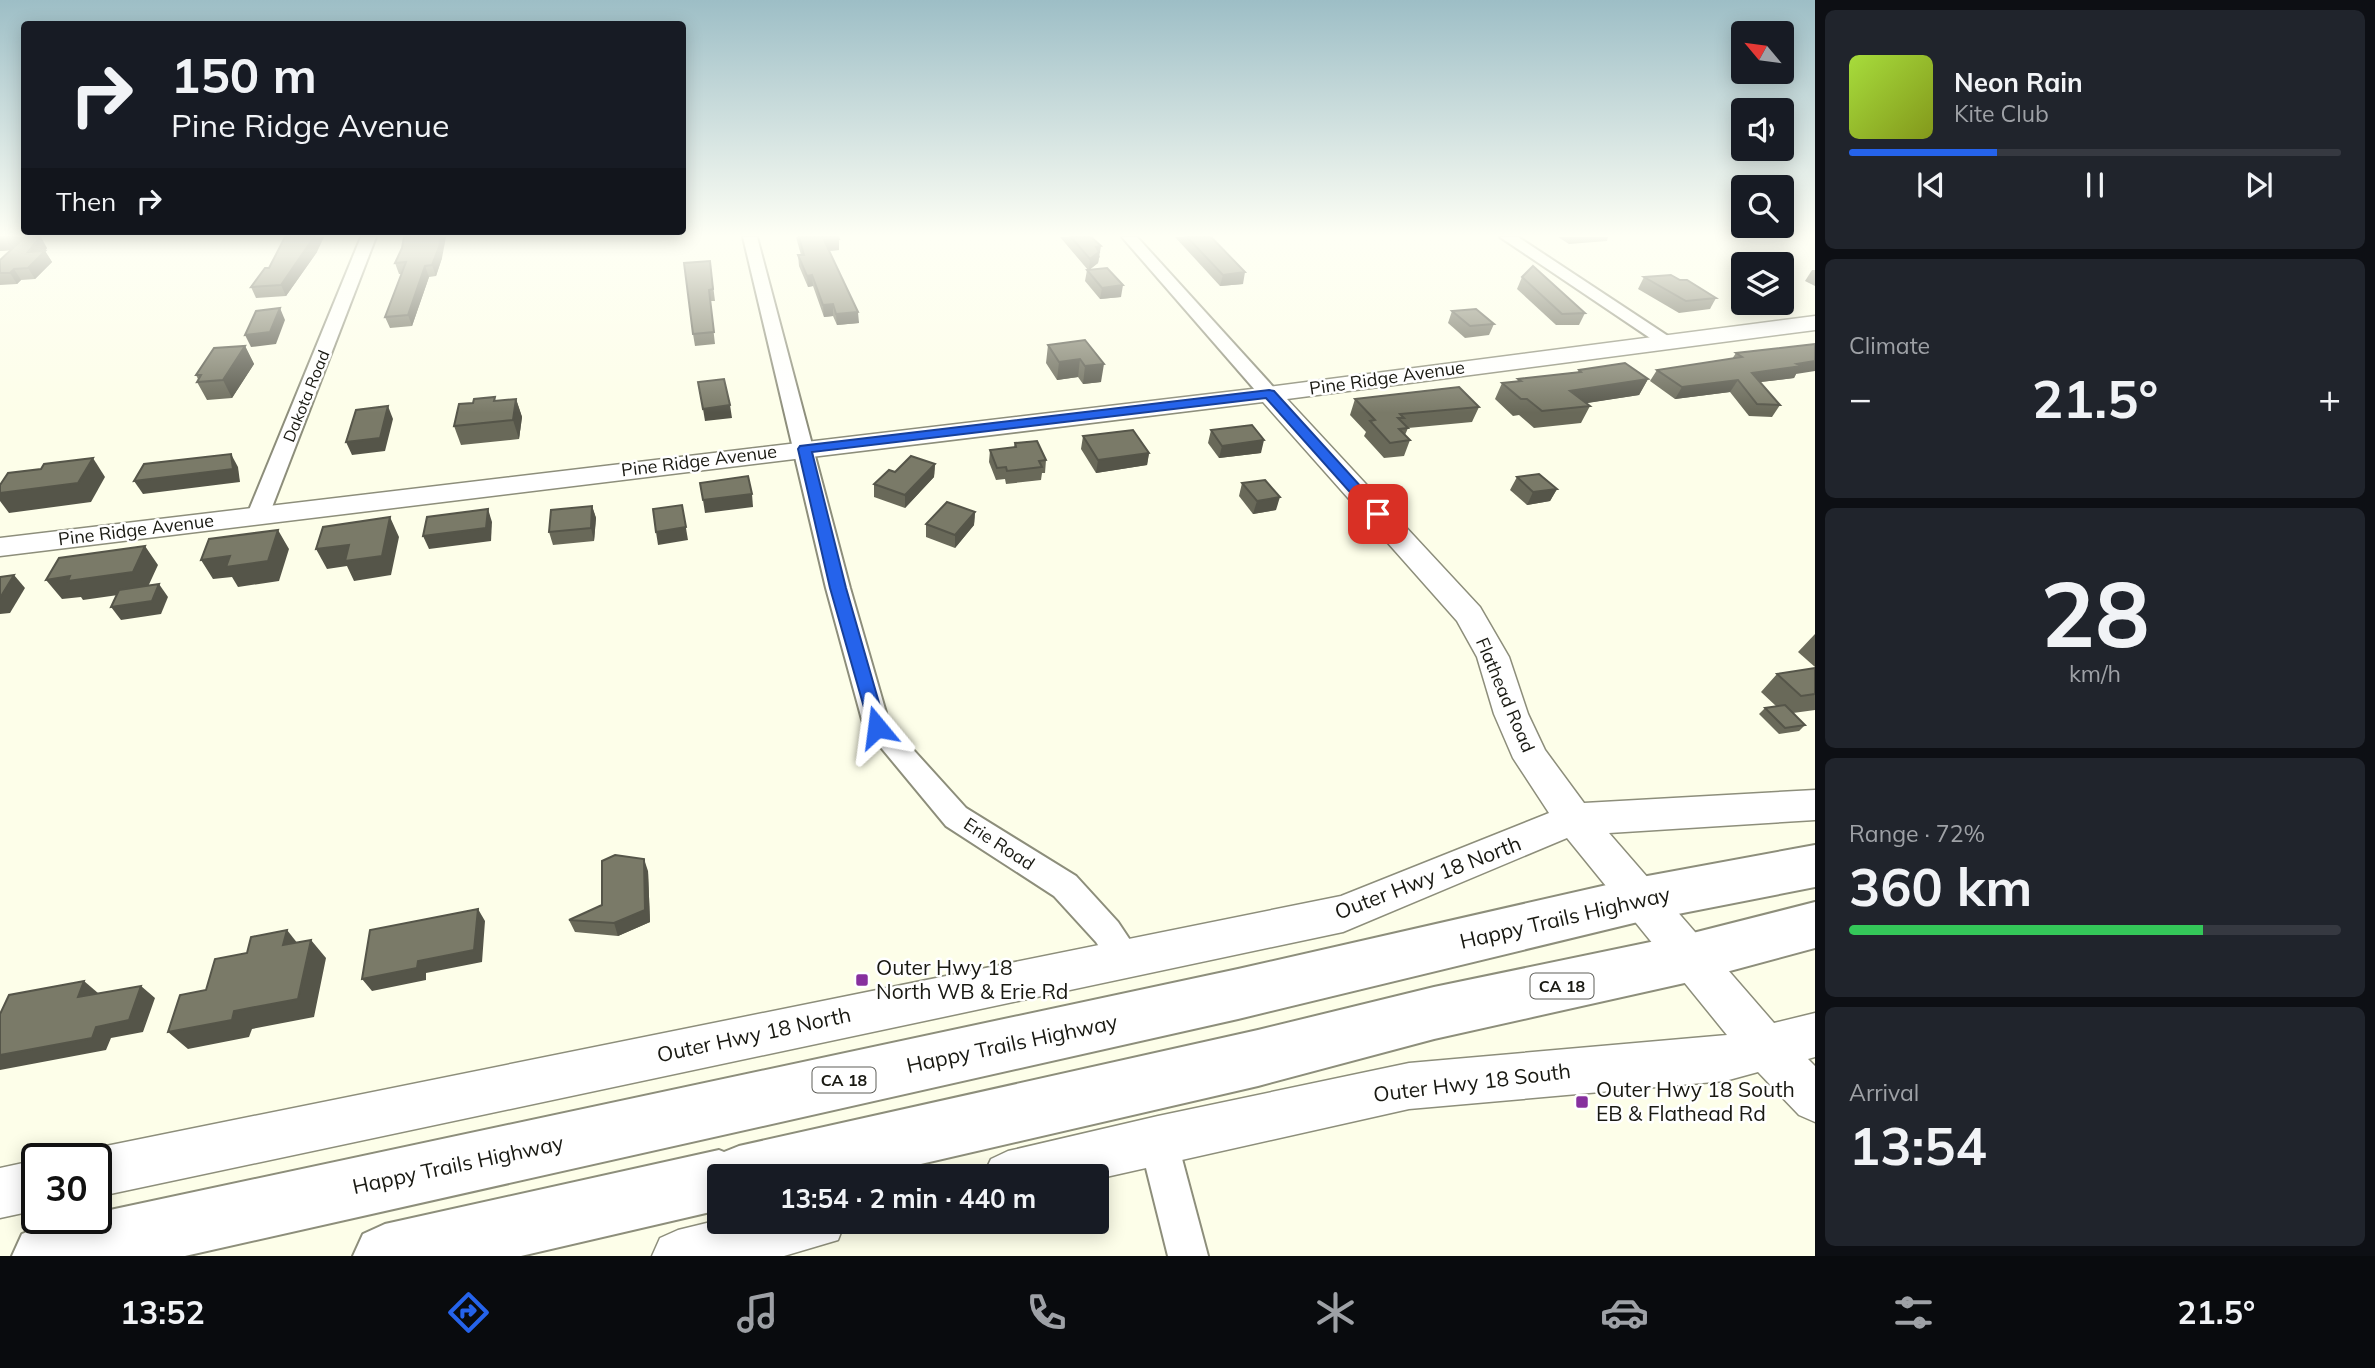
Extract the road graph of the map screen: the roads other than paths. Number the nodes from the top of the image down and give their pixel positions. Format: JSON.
{"nodes":[{"id":1,"x":346,"y":296,"type":"edge"},
{"id":2,"x":765,"y":296,"type":"edge"},
{"id":3,"x":1181,"y":296,"type":"edge"},
{"id":4,"x":1597,"y":296,"type":"edge"},
{"id":5,"x":1815,"y":323,"type":"edge"},
{"id":6,"x":1665,"y":340,"type":"junction"},
{"id":7,"x":1269,"y":394,"type":"junction"},
{"id":8,"x":804,"y":449,"type":"junction"},
{"id":9,"x":258,"y":515,"type":"junction"},
{"id":10,"x":0,"y":547,"type":"edge"},
{"id":11,"x":1815,"y":805,"type":"edge"},
{"id":12,"x":1574,"y":819,"type":"junction"},
{"id":13,"x":1815,"y":866,"type":"edge"},
{"id":14,"x":1642,"y":899,"type":"junction"},
{"id":15,"x":1815,"y":925,"type":"edge"},
{"id":16,"x":1126,"y":958,"type":"junction"},
{"id":17,"x":1689,"y":958,"type":"junction"},
{"id":18,"x":1815,"y":1035,"type":"edge"},
{"id":19,"x":1765,"y":1047,"type":"junction"},
{"id":20,"x":1815,"y":1099,"type":"edge"},
{"id":21,"x":1158,"y":1140,"type":"junction"},
{"id":22,"x":792,"y":1164,"type":"edge"},
{"id":23,"x":1058,"y":1164,"type":"edge"},
{"id":24,"x":112,"y":1170,"type":"edge"},
{"id":25,"x":707,"y":1183,"type":"edge"},
{"id":26,"x":21,"y":1188,"type":"edge"},
{"id":27,"x":0,"y":1193,"type":"edge"},
{"id":28,"x":770,"y":1234,"type":"edge"},
{"id":29,"x":44,"y":1256,"type":"edge"},
{"id":30,"x":385,"y":1256,"type":"edge"},
{"id":31,"x":678,"y":1256,"type":"edge"},
{"id":32,"x":1188,"y":1256,"type":"edge"}],
"edges":[{"from":1,"to":9,"type":"street","name":"Dakota Road"},
{"from":2,"to":8,"type":"street","name":"Erie Road"},
{"from":3,"to":7,"type":"street","name":"Flathead Road"},
{"from":4,"to":6,"type":"street"},
{"from":5,"to":6,"type":"street","name":"Pine Ridge Avenue"},
{"from":6,"to":7,"type":"street","name":"Pine Ridge Avenue"},
{"from":7,"to":8,"type":"street","name":"Pine Ridge Avenue"},
{"from":7,"to":12,"type":"street","name":"Flathead Road"},
{"from":8,"to":9,"type":"street","name":"Pine Ridge Avenue"},
{"from":8,"to":16,"type":"street","name":"Erie Road"},
{"from":9,"to":10,"type":"street","name":"Pine Ridge Avenue"},
{"from":11,"to":12,"type":"street","name":"Outer Hwy 18 North"},
{"from":12,"to":14,"type":"street","name":"Flathead Road"},
{"from":12,"to":16,"type":"street","name":"Outer Hwy 18 North"},
{"from":13,"to":14,"type":"main road","name":"Happy Trails Highway","number":"CA 18"},
{"from":14,"to":17,"type":"street","name":"Flathead Road"},
{"from":14,"to":29,"type":"main road","name":"Happy Trails Highway","number":"CA 18"},
{"from":15,"to":17,"type":"main road","number":"CA 18"},
{"from":16,"to":24,"type":"street","name":"Outer Hwy 18 North"},
{"from":17,"to":19,"type":"street","name":"Flathead Road"},
{"from":17,"to":22,"type":"main road","number":"CA 18"},
{"from":18,"to":19,"type":"street","name":"Outer Hwy 18 South"},
{"from":19,"to":20,"type":"street","name":"Flathead Road"},
{"from":19,"to":21,"type":"street","name":"Outer Hwy 18 South"},
{"from":21,"to":23,"type":"street","name":"Outer Hwy 18 South"},
{"from":21,"to":32,"type":"street"},
{"from":25,"to":30,"type":"main road"},
{"from":26,"to":27,"type":"street"},
{"from":28,"to":31,"type":"street"}]}
